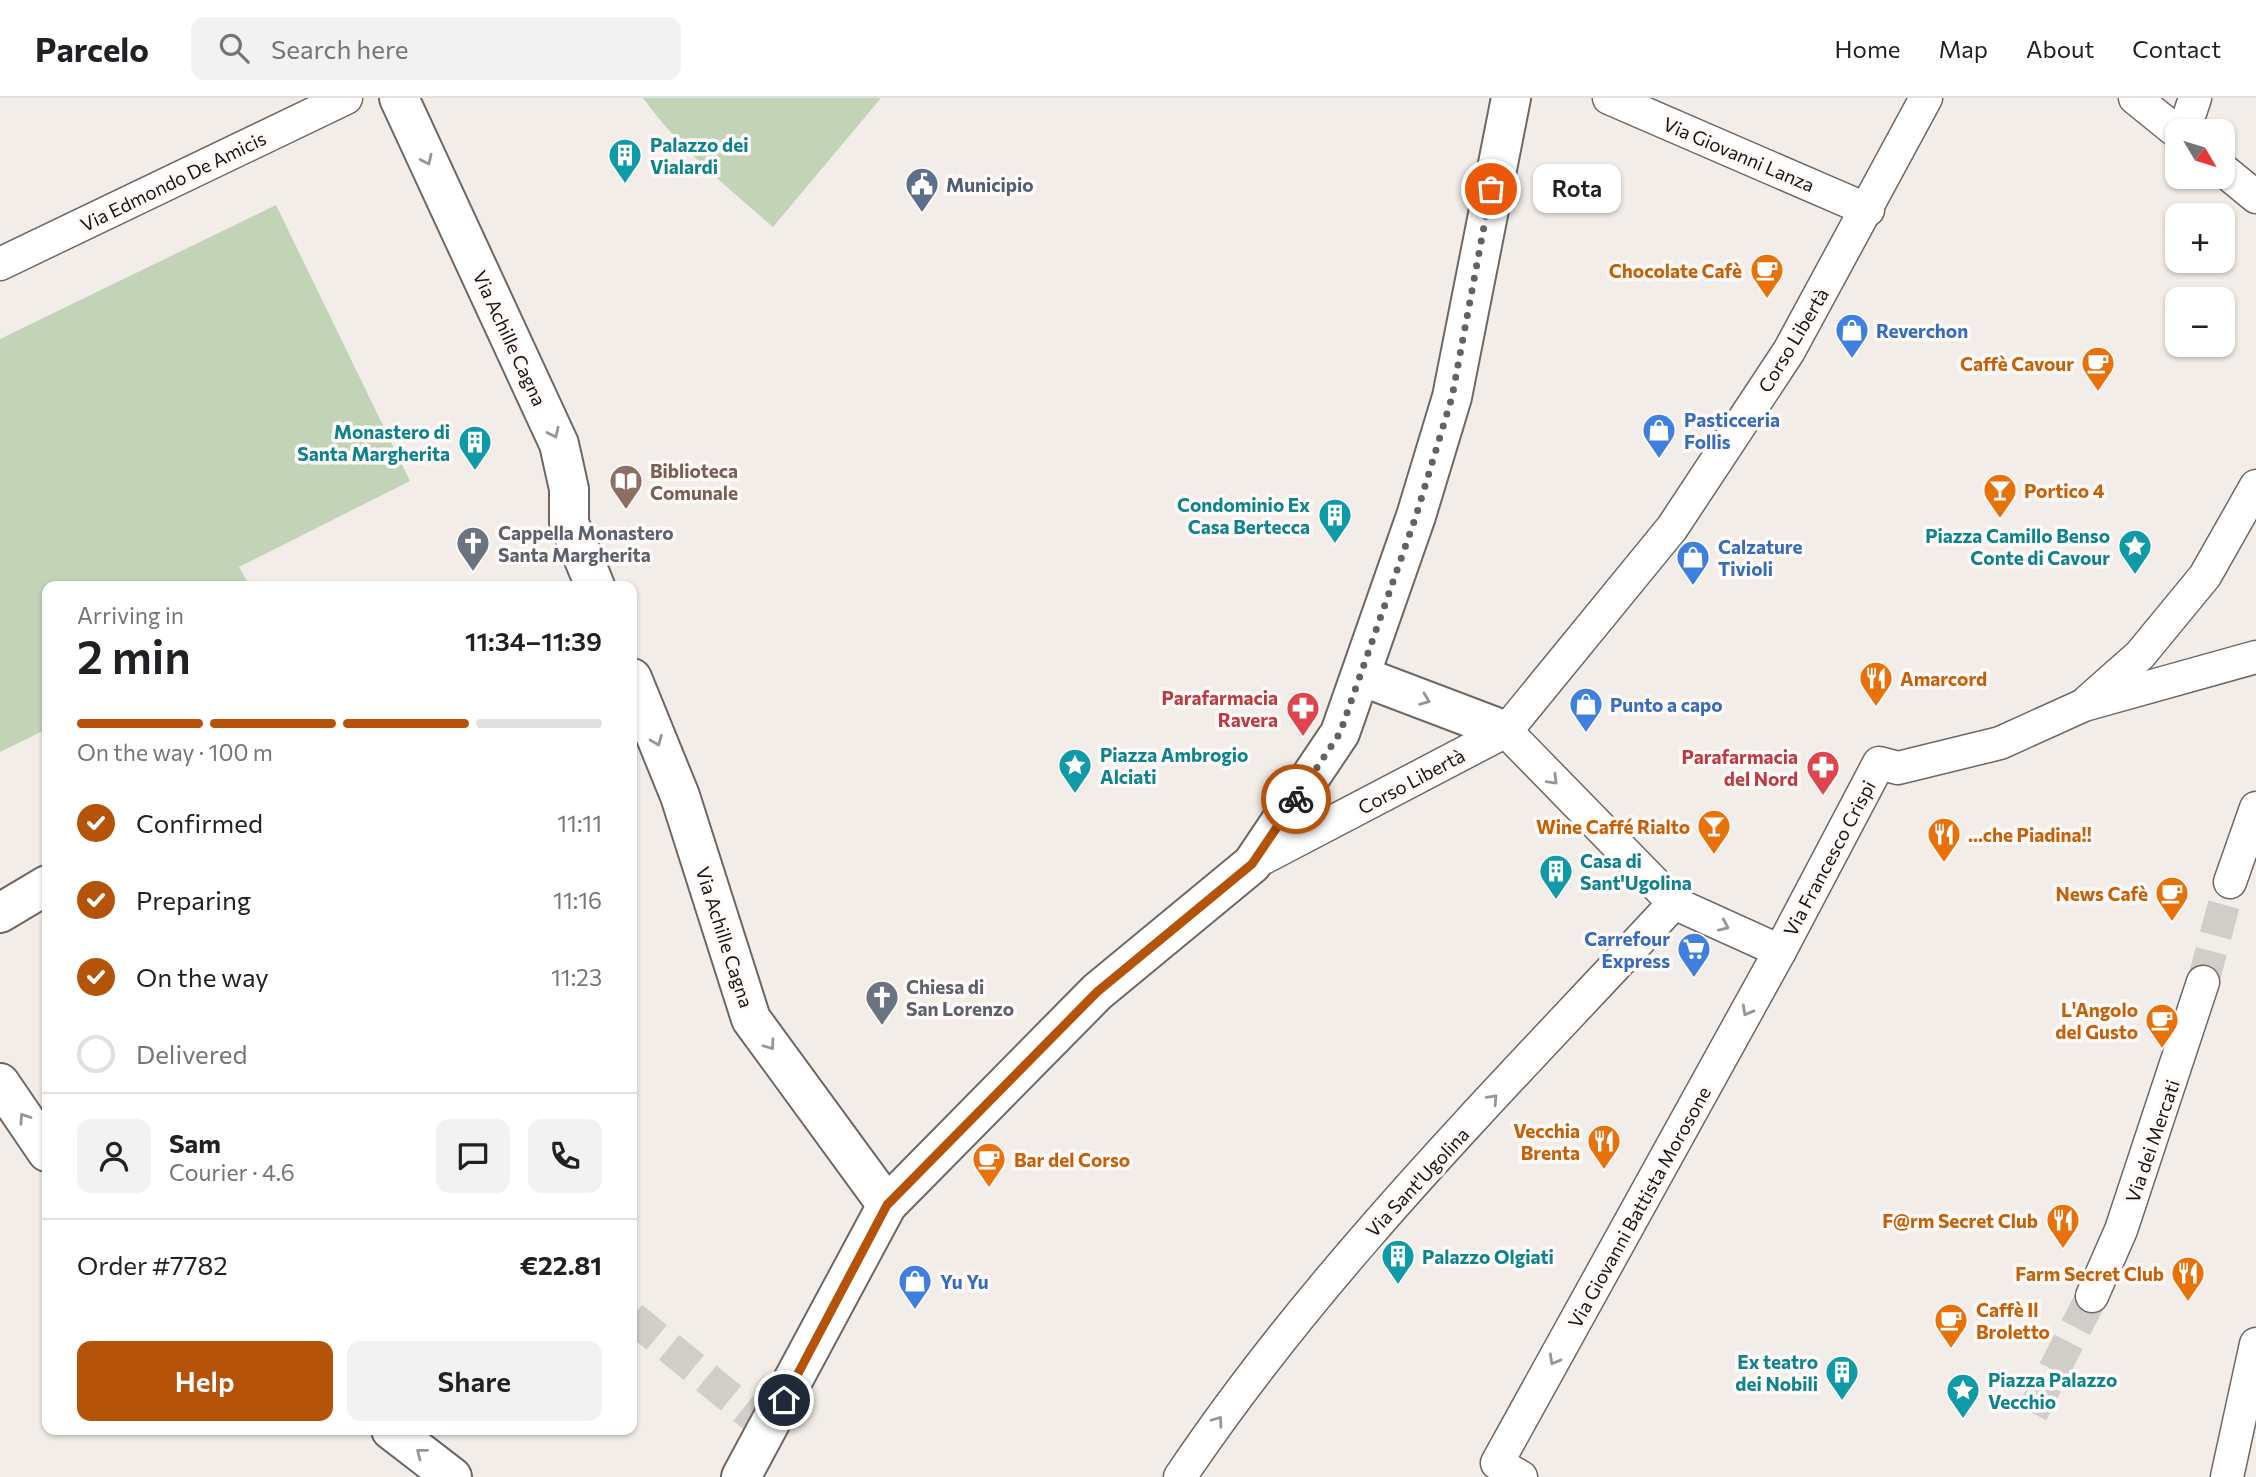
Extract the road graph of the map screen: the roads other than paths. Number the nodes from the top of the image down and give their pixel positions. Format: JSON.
{"nodes":[{"id":1,"x":346,"y":98,"type":"edge"},
{"id":2,"x":399,"y":98,"type":"edge"},
{"id":3,"x":1511,"y":98,"type":"edge"},
{"id":4,"x":1609,"y":98,"type":"edge"},
{"id":5,"x":1926,"y":98,"type":"edge"},
{"id":6,"x":2135,"y":98,"type":"edge"},
{"id":7,"x":2195,"y":98,"type":"edge"},
{"id":8,"x":2188,"y":119,"type":"edge"},
{"id":9,"x":2165,"y":122,"type":"edge"},
{"id":10,"x":2235,"y":180,"type":"edge"},
{"id":11,"x":2256,"y":197,"type":"edge"},
{"id":12,"x":1868,"y":210,"type":"junction"},
{"id":13,"x":0,"y":264,"type":"edge"},
{"id":14,"x":2256,"y":486,"type":"edge"},
{"id":15,"x":593,"y":581,"type":"edge"},
{"id":16,"x":2256,"y":657,"type":"edge"},
{"id":17,"x":1361,"y":676,"type":"junction"},
{"id":18,"x":637,"y":690,"type":"edge"},
{"id":19,"x":2084,"y":705,"type":"junction"},
{"id":20,"x":1506,"y":731,"type":"junction"},
{"id":21,"x":2256,"y":808,"type":"edge"},
{"id":22,"x":1252,"y":864,"type":"junction"},
{"id":23,"x":2230,"y":882,"type":"tunnel mouth"},
{"id":24,"x":42,"y":888,"type":"edge"},
{"id":25,"x":1674,"y":903,"type":"junction"},
{"id":26,"x":0,"y":913,"type":"edge"},
{"id":27,"x":1780,"y":951,"type":"junction"},
{"id":28,"x":2203,"y":982,"type":"tunnel mouth"},
{"id":29,"x":0,"y":1083,"type":"edge"},
{"id":30,"x":42,"y":1145,"type":"edge"},
{"id":31,"x":887,"y":1205,"type":"junction"},
{"id":32,"x":2092,"y":1296,"type":"tunnel mouth"},
{"id":33,"x":2256,"y":1344,"type":"edge"},
{"id":34,"x":397,"y":1435,"type":"edge"},
{"id":35,"x":1509,"y":1470,"type":"edge"},
{"id":36,"x":452,"y":1477,"type":"edge"},
{"id":37,"x":741,"y":1477,"type":"edge"},
{"id":38,"x":1180,"y":1477,"type":"edge"},
{"id":39,"x":2228,"y":1477,"type":"edge"}],
"edges":[{"from":1,"to":13,"type":"street","name":"Via Edmondo De Amicis"},
{"from":2,"to":15,"type":"street","name":"Via Achille Cagna","one_way":true},
{"from":3,"to":17,"type":"street"},
{"from":4,"to":12,"type":"street","name":"Via Giovanni Lanza"},
{"from":5,"to":12,"type":"street","name":"Corso Libertà"},
{"from":6,"to":9,"type":"street"},
{"from":7,"to":8,"type":"street"},
{"from":10,"to":11,"type":"street"},
{"from":12,"to":20,"type":"street","name":"Corso Libertà"},
{"from":14,"to":19,"type":"street"},
{"from":16,"to":19,"type":"street"},
{"from":17,"to":20,"type":"street","name":"Corso Libertà","one_way":true},
{"from":17,"to":22,"type":"street"},
{"from":18,"to":31,"type":"street","name":"Via Achille Cagna","one_way":true},
{"from":19,"to":27,"type":"street","name":"Via Francesco Crispi"},
{"from":20,"to":22,"type":"street","name":"Corso Libertà"},
{"from":20,"to":25,"type":"street","name":"Via Francesco Crispi","one_way":true},
{"from":21,"to":23,"type":"street"},
{"from":22,"to":31,"type":"street","name":"Corso Libertà"},
{"from":24,"to":26,"type":"street"},
{"from":25,"to":27,"type":"street","name":"Via Francesco Crispi","one_way":true},
{"from":38,"to":25,"type":"street","name":"Via Sant'Ugolina","one_way":true},
{"from":27,"to":35,"type":"street","name":"Via Giovanni Battista Morosone","one_way":true},
{"from":28,"to":32,"type":"street","name":"Via dei Mercati"},
{"from":30,"to":29,"type":"street","one_way":true},
{"from":31,"to":37,"type":"street","name":"Corso Libertà"},
{"from":33,"to":39,"type":"street"},
{"from":36,"to":34,"type":"street","one_way":true}]}
